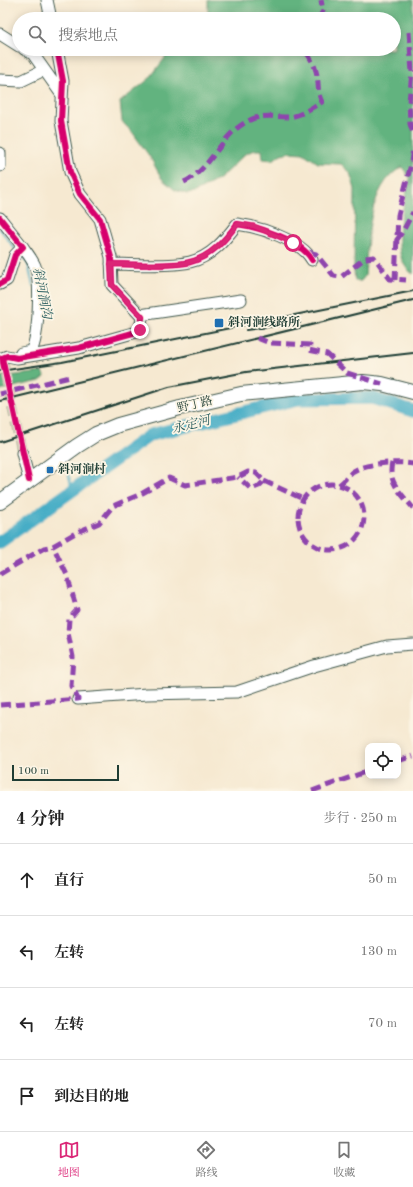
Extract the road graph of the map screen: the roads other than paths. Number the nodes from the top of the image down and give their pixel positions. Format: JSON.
{"nodes":[{"id":1,"x":47,"y":0,"type":"edge"},
{"id":2,"x":50,"y":12,"type":"edge"},
{"id":3,"x":0,"y":34,"type":"edge"},
{"id":4,"x":12,"y":42,"type":"edge"},
{"id":5,"x":34,"y":56,"type":"edge"},
{"id":6,"x":58,"y":56,"type":"edge"},
{"id":7,"x":44,"y":70,"type":"junction"},
{"id":8,"x":0,"y":80,"type":"edge"},
{"id":9,"x":62,"y":95,"type":"junction"},
{"id":10,"x":0,"y":153,"type":"edge"},
{"id":11,"x":0,"y":166,"type":"edge"},
{"id":12,"x":0,"y":218,"type":"edge"},
{"id":13,"x":20,"y":251,"type":"junction"},
{"id":14,"x":312,"y":260,"type":"dead end"},
{"id":15,"x":111,"y":264,"type":"junction"},
{"id":16,"x":0,"y":284,"type":"edge"},
{"id":17,"x":241,"y":300,"type":"dead end"},
{"id":18,"x":140,"y":315,"type":"junction"},
{"id":19,"x":413,"y":392,"type":"edge"},
{"id":20,"x":22,"y":453,"type":"tunnel mouth"},
{"id":21,"x":29,"y":480,"type":"junction"},
{"id":22,"x":0,"y":502,"type":"edge"},
{"id":23,"x":413,"y":644,"type":"edge"},
{"id":24,"x":78,"y":699,"type":"dead end"}],
"edges":[{"from":1,"to":2,"type":"street"},
{"from":3,"to":4,"type":"street"},
{"from":5,"to":7,"type":"street"},
{"from":6,"to":9,"type":"street"},
{"from":7,"to":8,"type":"street"},
{"from":7,"to":9,"type":"street"},
{"from":9,"to":15,"type":"street"},
{"from":10,"to":11,"type":"street"},
{"from":12,"to":13,"type":"street"},
{"from":13,"to":16,"type":"street"},
{"from":13,"to":18,"type":"street"},
{"from":14,"to":15,"type":"street"},
{"from":15,"to":18,"type":"street"},
{"from":17,"to":18,"type":"street"},
{"from":19,"to":21,"type":"main road","name":"野丁路"},
{"from":20,"to":21,"type":"street"},
{"from":21,"to":22,"type":"main road","name":"野丁路"},
{"from":23,"to":24,"type":"street"}]}
